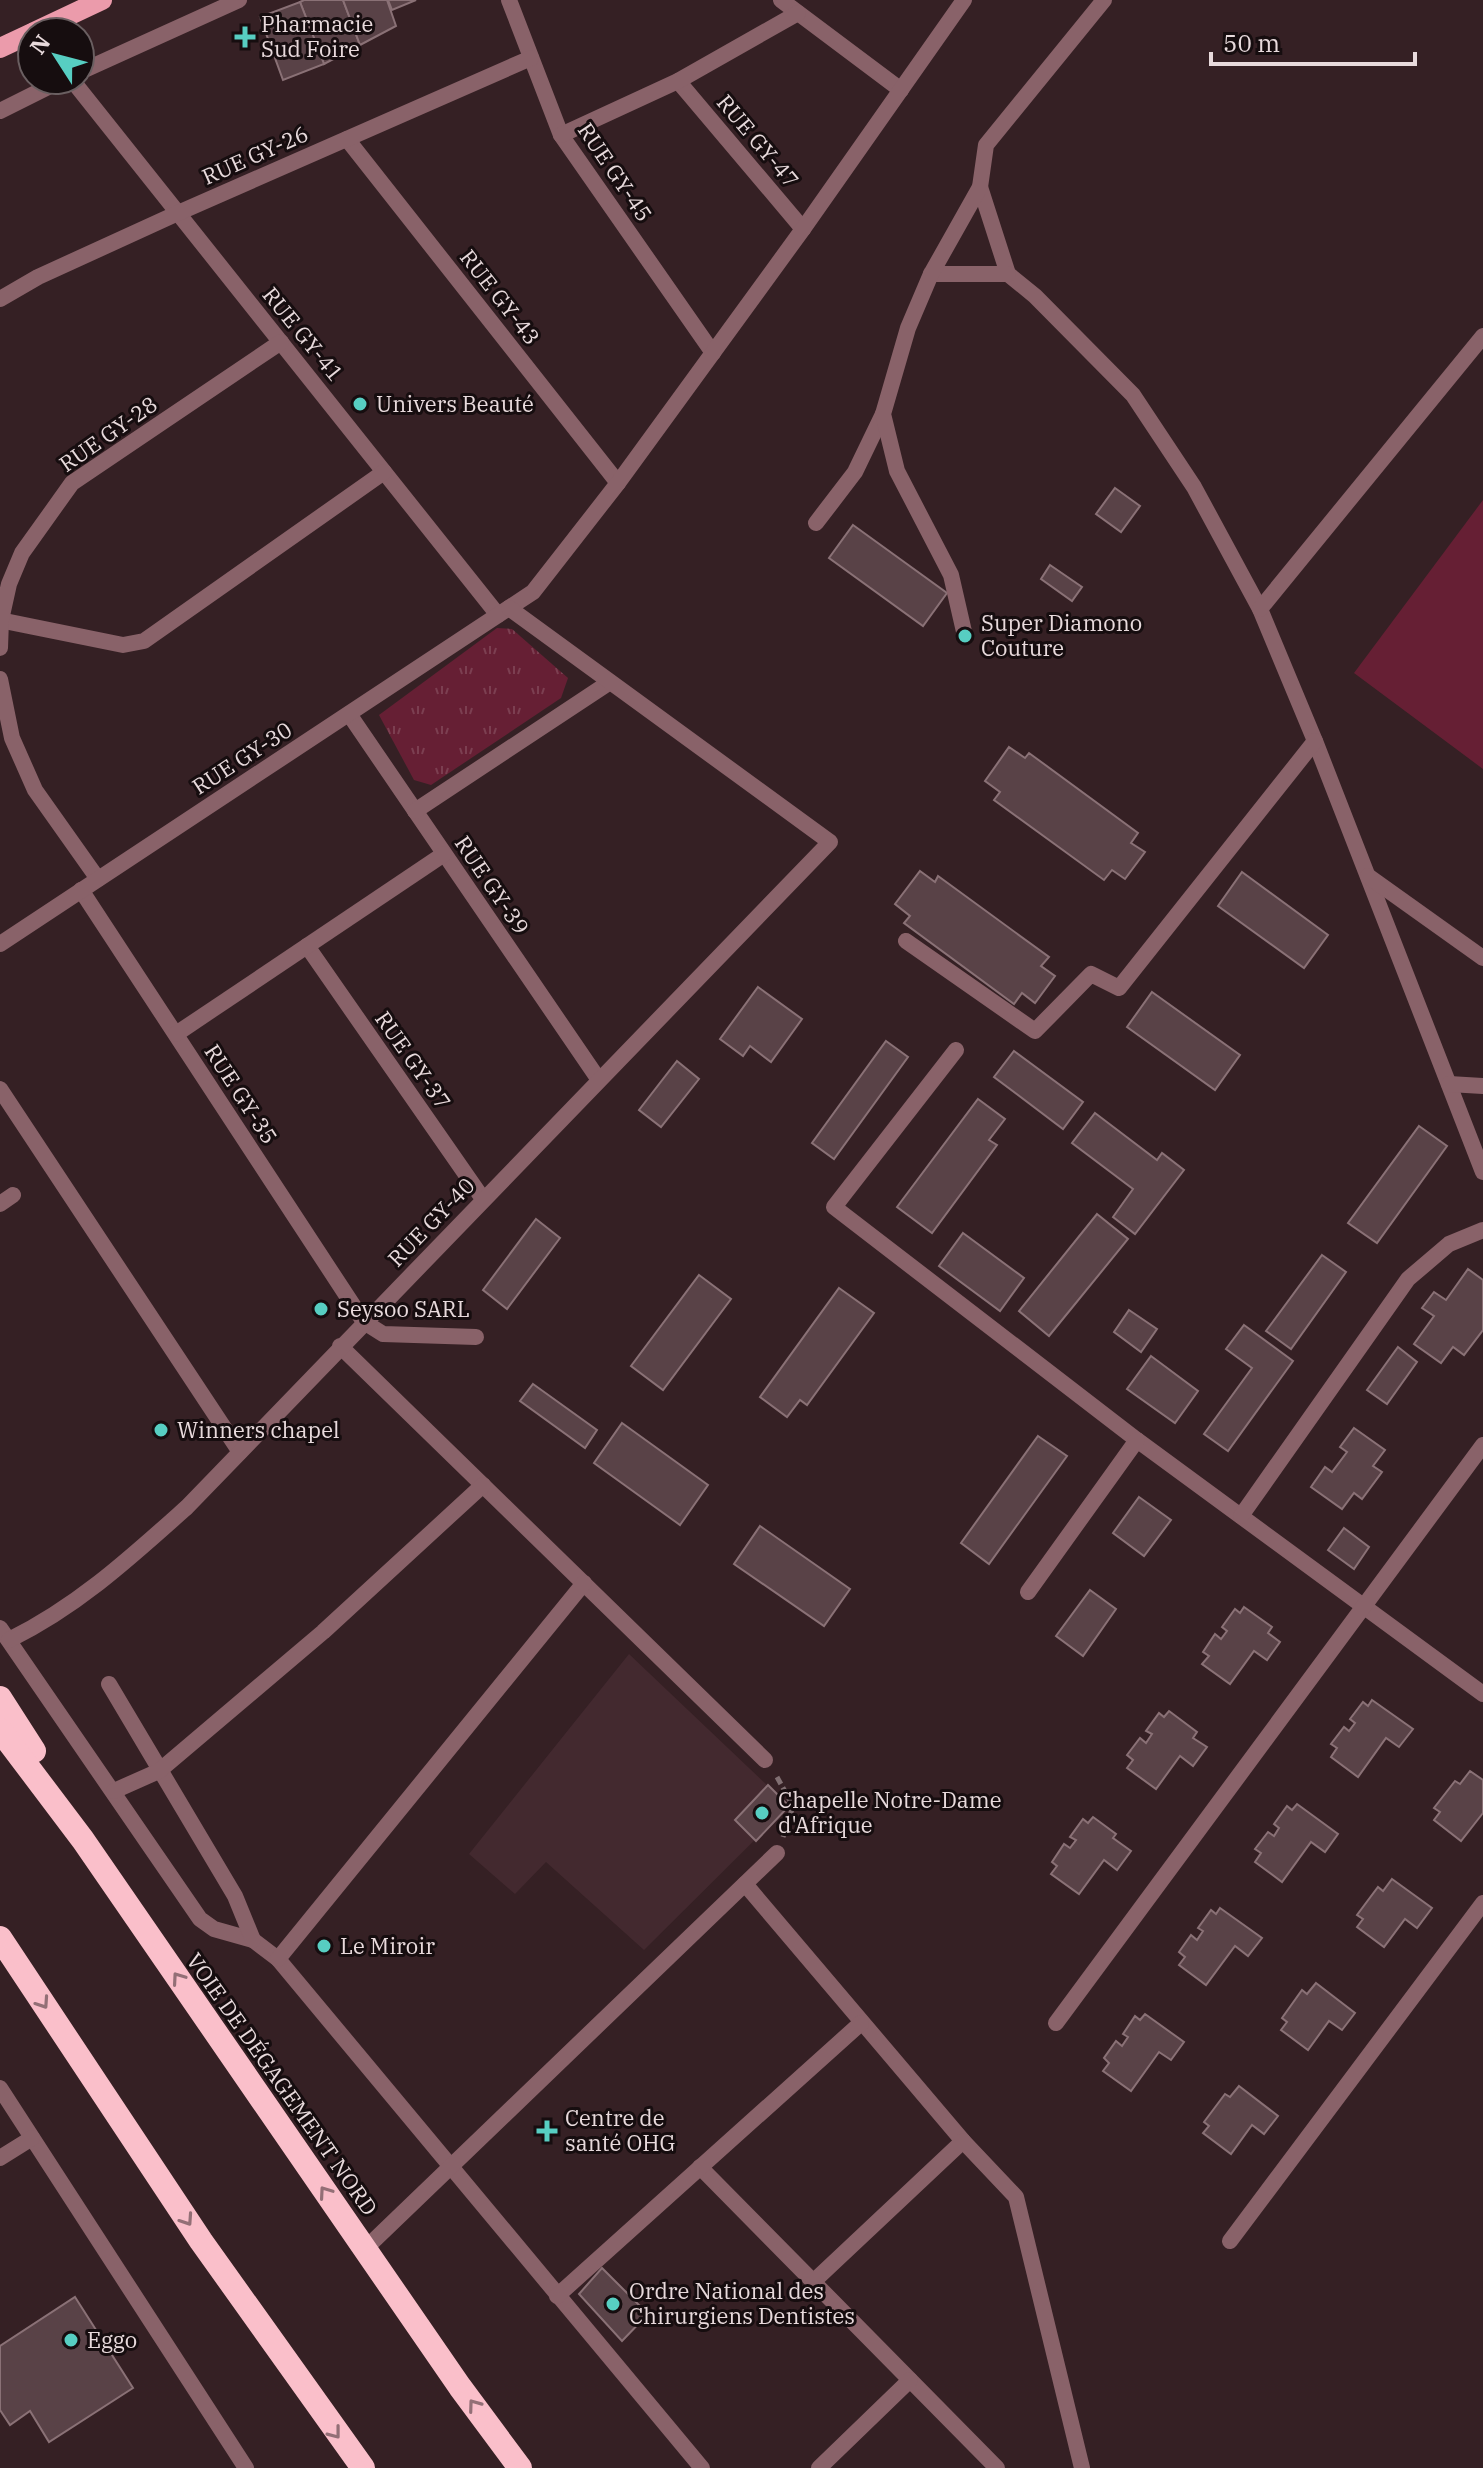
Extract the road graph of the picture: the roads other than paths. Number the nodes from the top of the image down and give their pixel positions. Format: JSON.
{"nodes":[{"id":1,"x":102,"y":0,"type":"edge"},
{"id":2,"x":239,"y":0,"type":"edge"},
{"id":3,"x":509,"y":0,"type":"edge"},
{"id":4,"x":781,"y":0,"type":"edge"},
{"id":5,"x":964,"y":0,"type":"edge"},
{"id":6,"x":1104,"y":0,"type":"edge"},
{"id":7,"x":798,"y":13,"type":"junction"},
{"id":8,"x":68,"y":16,"type":"edge"},
{"id":9,"x":531,"y":58,"type":"junction"},
{"id":10,"x":96,"y":65,"type":"edge"},
{"id":11,"x":678,"y":81,"type":"junction"},
{"id":12,"x":901,"y":90,"type":"junction"},
{"id":13,"x":30,"y":96,"type":"edge"},
{"id":14,"x":85,"y":96,"type":"edge"},
{"id":15,"x":0,"y":111,"type":"edge"},
{"id":16,"x":561,"y":135,"type":"junction"},
{"id":17,"x":347,"y":139,"type":"junction"},
{"id":18,"x":980,"y":187,"type":"junction"},
{"id":19,"x":178,"y":213,"type":"junction"},
{"id":20,"x":803,"y":229,"type":"junction"},
{"id":21,"x":931,"y":274,"type":"junction"},
{"id":22,"x":1008,"y":274,"type":"junction"},
{"id":23,"x":0,"y":299,"type":"edge"},
{"id":24,"x":1483,"y":336,"type":"edge"},
{"id":25,"x":281,"y":342,"type":"junction"},
{"id":26,"x":713,"y":353,"type":"junction"},
{"id":27,"x":883,"y":414,"type":"junction"},
{"id":28,"x":384,"y":472,"type":"junction"},
{"id":29,"x":618,"y":483,"type":"junction"},
{"id":30,"x":816,"y":523,"type":"dead end"},
{"id":31,"x":1260,"y":609,"type":"junction"},
{"id":32,"x":503,"y":612,"type":"junction"},
{"id":33,"x":1,"y":620,"type":"edge"},
{"id":34,"x":965,"y":636,"type":"dead end"},
{"id":35,"x":0,"y":648,"type":"edge"},
{"id":36,"x":0,"y":679,"type":"edge"},
{"id":37,"x":610,"y":682,"type":"junction"},
{"id":38,"x":349,"y":714,"type":"junction"},
{"id":39,"x":1315,"y":741,"type":"junction"},
{"id":40,"x":415,"y":811,"type":"junction"},
{"id":41,"x":830,"y":842,"type":"joint"},
{"id":42,"x":444,"y":854,"type":"junction"},
{"id":43,"x":1368,"y":876,"type":"junction"},
{"id":44,"x":98,"y":879,"type":"junction"},
{"id":45,"x":81,"y":890,"type":"junction"},
{"id":46,"x":906,"y":941,"type":"dead end"},
{"id":47,"x":0,"y":944,"type":"edge"},
{"id":48,"x":307,"y":946,"type":"junction"},
{"id":49,"x":1483,"y":958,"type":"edge"},
{"id":50,"x":176,"y":1034,"type":"junction"},
{"id":51,"x":956,"y":1050,"type":"dead end"},
{"id":52,"x":599,"y":1080,"type":"junction"},
{"id":53,"x":1449,"y":1084,"type":"junction"},
{"id":54,"x":1483,"y":1086,"type":"edge"},
{"id":55,"x":0,"y":1089,"type":"edge"},
{"id":56,"x":1483,"y":1172,"type":"edge"},
{"id":57,"x":483,"y":1199,"type":"junction"},
{"id":58,"x":1483,"y":1230,"type":"edge"},
{"id":59,"x":364,"y":1322,"type":"junction"},
{"id":60,"x":476,"y":1337,"type":"dead end"},
{"id":61,"x":340,"y":1346,"type":"junction"},
{"id":62,"x":1137,"y":1440,"type":"junction"},
{"id":63,"x":1483,"y":1445,"type":"edge"},
{"id":64,"x":240,"y":1452,"type":"junction"},
{"id":65,"x":483,"y":1485,"type":"junction"},
{"id":66,"x":1241,"y":1516,"type":"junction"},
{"id":67,"x":584,"y":1583,"type":"junction"},
{"id":68,"x":1028,"y":1592,"type":"dead end"},
{"id":69,"x":1362,"y":1605,"type":"junction"},
{"id":70,"x":4,"y":1634,"type":"edge"},
{"id":71,"x":109,"y":1684,"type":"dead end"},
{"id":72,"x":1483,"y":1694,"type":"edge"},
{"id":73,"x":0,"y":1698,"type":"edge"},
{"id":74,"x":0,"y":1730,"type":"edge"},
{"id":75,"x":765,"y":1760,"type":"road end"},
{"id":76,"x":159,"y":1771,"type":"junction"},
{"id":77,"x":114,"y":1791,"type":"junction"},
{"id":78,"x":83,"y":1840,"type":"junction"},
{"id":79,"x":777,"y":1853,"type":"road end"},
{"id":80,"x":745,"y":1884,"type":"junction"},
{"id":81,"x":1483,"y":1903,"type":"edge"},
{"id":82,"x":0,"y":1938,"type":"edge"},
{"id":83,"x":253,"y":1940,"type":"junction"},
{"id":84,"x":278,"y":1959,"type":"junction"},
{"id":85,"x":861,"y":2023,"type":"junction"},
{"id":86,"x":1056,"y":2023,"type":"dead end"},
{"id":87,"x":0,"y":2088,"type":"edge"},
{"id":88,"x":32,"y":2138,"type":"junction"},
{"id":89,"x":963,"y":2141,"type":"junction"},
{"id":90,"x":0,"y":2158,"type":"edge"},
{"id":91,"x":700,"y":2167,"type":"junction"},
{"id":92,"x":450,"y":2168,"type":"junction"},
{"id":93,"x":1230,"y":2241,"type":"dead end"},
{"id":94,"x":365,"y":2249,"type":"junction"},
{"id":95,"x":813,"y":2282,"type":"junction"},
{"id":96,"x":557,"y":2296,"type":"junction"},
{"id":97,"x":910,"y":2380,"type":"junction"},
{"id":98,"x":246,"y":2468,"type":"edge"},
{"id":99,"x":363,"y":2468,"type":"edge"},
{"id":100,"x":520,"y":2468,"type":"edge"},
{"id":101,"x":702,"y":2468,"type":"edge"},
{"id":102,"x":819,"y":2468,"type":"edge"},
{"id":103,"x":997,"y":2468,"type":"edge"},
{"id":104,"x":1082,"y":2468,"type":"edge"}],
"edges":[{"from":1,"to":8,"type":"main road"},
{"from":2,"to":10,"type":"street"},
{"from":3,"to":9,"type":"street","name":"RUE GY-45"},
{"from":4,"to":7,"type":"street"},
{"from":5,"to":12,"type":"street","name":"RUE GY-30"},
{"from":6,"to":18,"type":"street"},
{"from":7,"to":11,"type":"street"},
{"from":7,"to":12,"type":"street"},
{"from":9,"to":16,"type":"street","name":"RUE GY-45"},
{"from":9,"to":17,"type":"street","name":"RUE GY-26"},
{"from":11,"to":16,"type":"street"},
{"from":11,"to":20,"type":"street","name":"RUE GY-47"},
{"from":12,"to":20,"type":"street","name":"RUE GY-30"},
{"from":13,"to":15,"type":"street"},
{"from":14,"to":19,"type":"street","name":"RUE GY-41"},
{"from":16,"to":26,"type":"street","name":"RUE GY-45"},
{"from":17,"to":19,"type":"street","name":"RUE GY-26"},
{"from":17,"to":29,"type":"street","name":"RUE GY-43"},
{"from":18,"to":21,"type":"street"},
{"from":18,"to":22,"type":"street"},
{"from":19,"to":23,"type":"street","name":"RUE GY-26"},
{"from":19,"to":25,"type":"street","name":"RUE GY-41"},
{"from":20,"to":26,"type":"street","name":"RUE GY-30"},
{"from":21,"to":22,"type":"street"},
{"from":21,"to":27,"type":"street"},
{"from":22,"to":31,"type":"street"},
{"from":24,"to":31,"type":"street"},
{"from":25,"to":28,"type":"street","name":"RUE GY-41"},
{"from":25,"to":33,"type":"street","name":"RUE GY-28"},
{"from":26,"to":29,"type":"street","name":"RUE GY-30"},
{"from":27,"to":30,"type":"street"},
{"from":27,"to":34,"type":"street"},
{"from":28,"to":32,"type":"street","name":"RUE GY-41"},
{"from":28,"to":33,"type":"street"},
{"from":29,"to":32,"type":"street","name":"RUE GY-30"},
{"from":31,"to":39,"type":"street"},
{"from":32,"to":37,"type":"street","name":"RUE GY-41"},
{"from":32,"to":38,"type":"street","name":"RUE GY-30"},
{"from":33,"to":35,"type":"street","name":"RUE GY-28"},
{"from":36,"to":44,"type":"street"},
{"from":37,"to":40,"type":"street"},
{"from":37,"to":41,"type":"street","name":"RUE GY-41"},
{"from":38,"to":40,"type":"street","name":"RUE GY-39"},
{"from":38,"to":44,"type":"street","name":"RUE GY-30"},
{"from":39,"to":43,"type":"street"},
{"from":39,"to":46,"type":"street"},
{"from":40,"to":42,"type":"street","name":"RUE GY-39"},
{"from":41,"to":52,"type":"street","name":"RUE GY-40"},
{"from":42,"to":48,"type":"street"},
{"from":42,"to":52,"type":"street","name":"RUE GY-39"},
{"from":43,"to":49,"type":"street"},
{"from":43,"to":53,"type":"street"},
{"from":44,"to":45,"type":"street","name":"RUE GY-30"},
{"from":45,"to":47,"type":"street","name":"RUE GY-30"},
{"from":45,"to":50,"type":"street","name":"RUE GY-35"},
{"from":48,"to":50,"type":"street"},
{"from":48,"to":57,"type":"street","name":"RUE GY-37"},
{"from":50,"to":59,"type":"street","name":"RUE GY-35"},
{"from":51,"to":62,"type":"street"},
{"from":52,"to":57,"type":"street","name":"RUE GY-40"},
{"from":53,"to":54,"type":"street"},
{"from":53,"to":56,"type":"street"},
{"from":55,"to":64,"type":"street"},
{"from":57,"to":59,"type":"street","name":"RUE GY-40"},
{"from":58,"to":66,"type":"street"},
{"from":59,"to":60,"type":"street"},
{"from":59,"to":61,"type":"street","name":"RUE GY-40"},
{"from":61,"to":64,"type":"street","name":"RUE GY-40"},
{"from":61,"to":65,"type":"street"},
{"from":62,"to":66,"type":"street"},
{"from":62,"to":68,"type":"street"},
{"from":63,"to":69,"type":"street"},
{"from":64,"to":70,"type":"street","name":"RUE GY-40"},
{"from":65,"to":67,"type":"street"},
{"from":65,"to":76,"type":"street"},
{"from":66,"to":69,"type":"street"},
{"from":67,"to":75,"type":"street"},
{"from":67,"to":84,"type":"street"},
{"from":69,"to":72,"type":"street"},
{"from":69,"to":86,"type":"street"},
{"from":70,"to":77,"type":"street"},
{"from":71,"to":76,"type":"street"},
{"from":73,"to":78,"type":"highway"},
{"from":74,"to":78,"type":"highway","name":"VOIE DE DÉGAGEMENT NORD"},
{"from":76,"to":77,"type":"street"},
{"from":76,"to":83,"type":"street"},
{"from":77,"to":83,"type":"street"},
{"from":94,"to":78,"type":"highway","name":"VOIE DE DÉGAGEMENT NORD","one_way":true},
{"from":79,"to":80,"type":"street"},
{"from":80,"to":85,"type":"street"},
{"from":80,"to":92,"type":"street"},
{"from":81,"to":93,"type":"street"},
{"from":82,"to":99,"type":"highway","one_way":true},
{"from":83,"to":84,"type":"street"},
{"from":84,"to":92,"type":"street"},
{"from":85,"to":89,"type":"street"},
{"from":85,"to":91,"type":"street"},
{"from":87,"to":88,"type":"street"},
{"from":88,"to":90,"type":"street"},
{"from":88,"to":98,"type":"street"},
{"from":89,"to":95,"type":"street"},
{"from":89,"to":104,"type":"street"},
{"from":91,"to":95,"type":"street"},
{"from":91,"to":96,"type":"street"},
{"from":92,"to":94,"type":"street"},
{"from":92,"to":96,"type":"street"},
{"from":100,"to":94,"type":"highway","name":"VOIE DE DÉGAGEMENT NORD","one_way":true},
{"from":95,"to":97,"type":"street"},
{"from":96,"to":101,"type":"street"},
{"from":97,"to":102,"type":"street"},
{"from":97,"to":103,"type":"street"}]}
